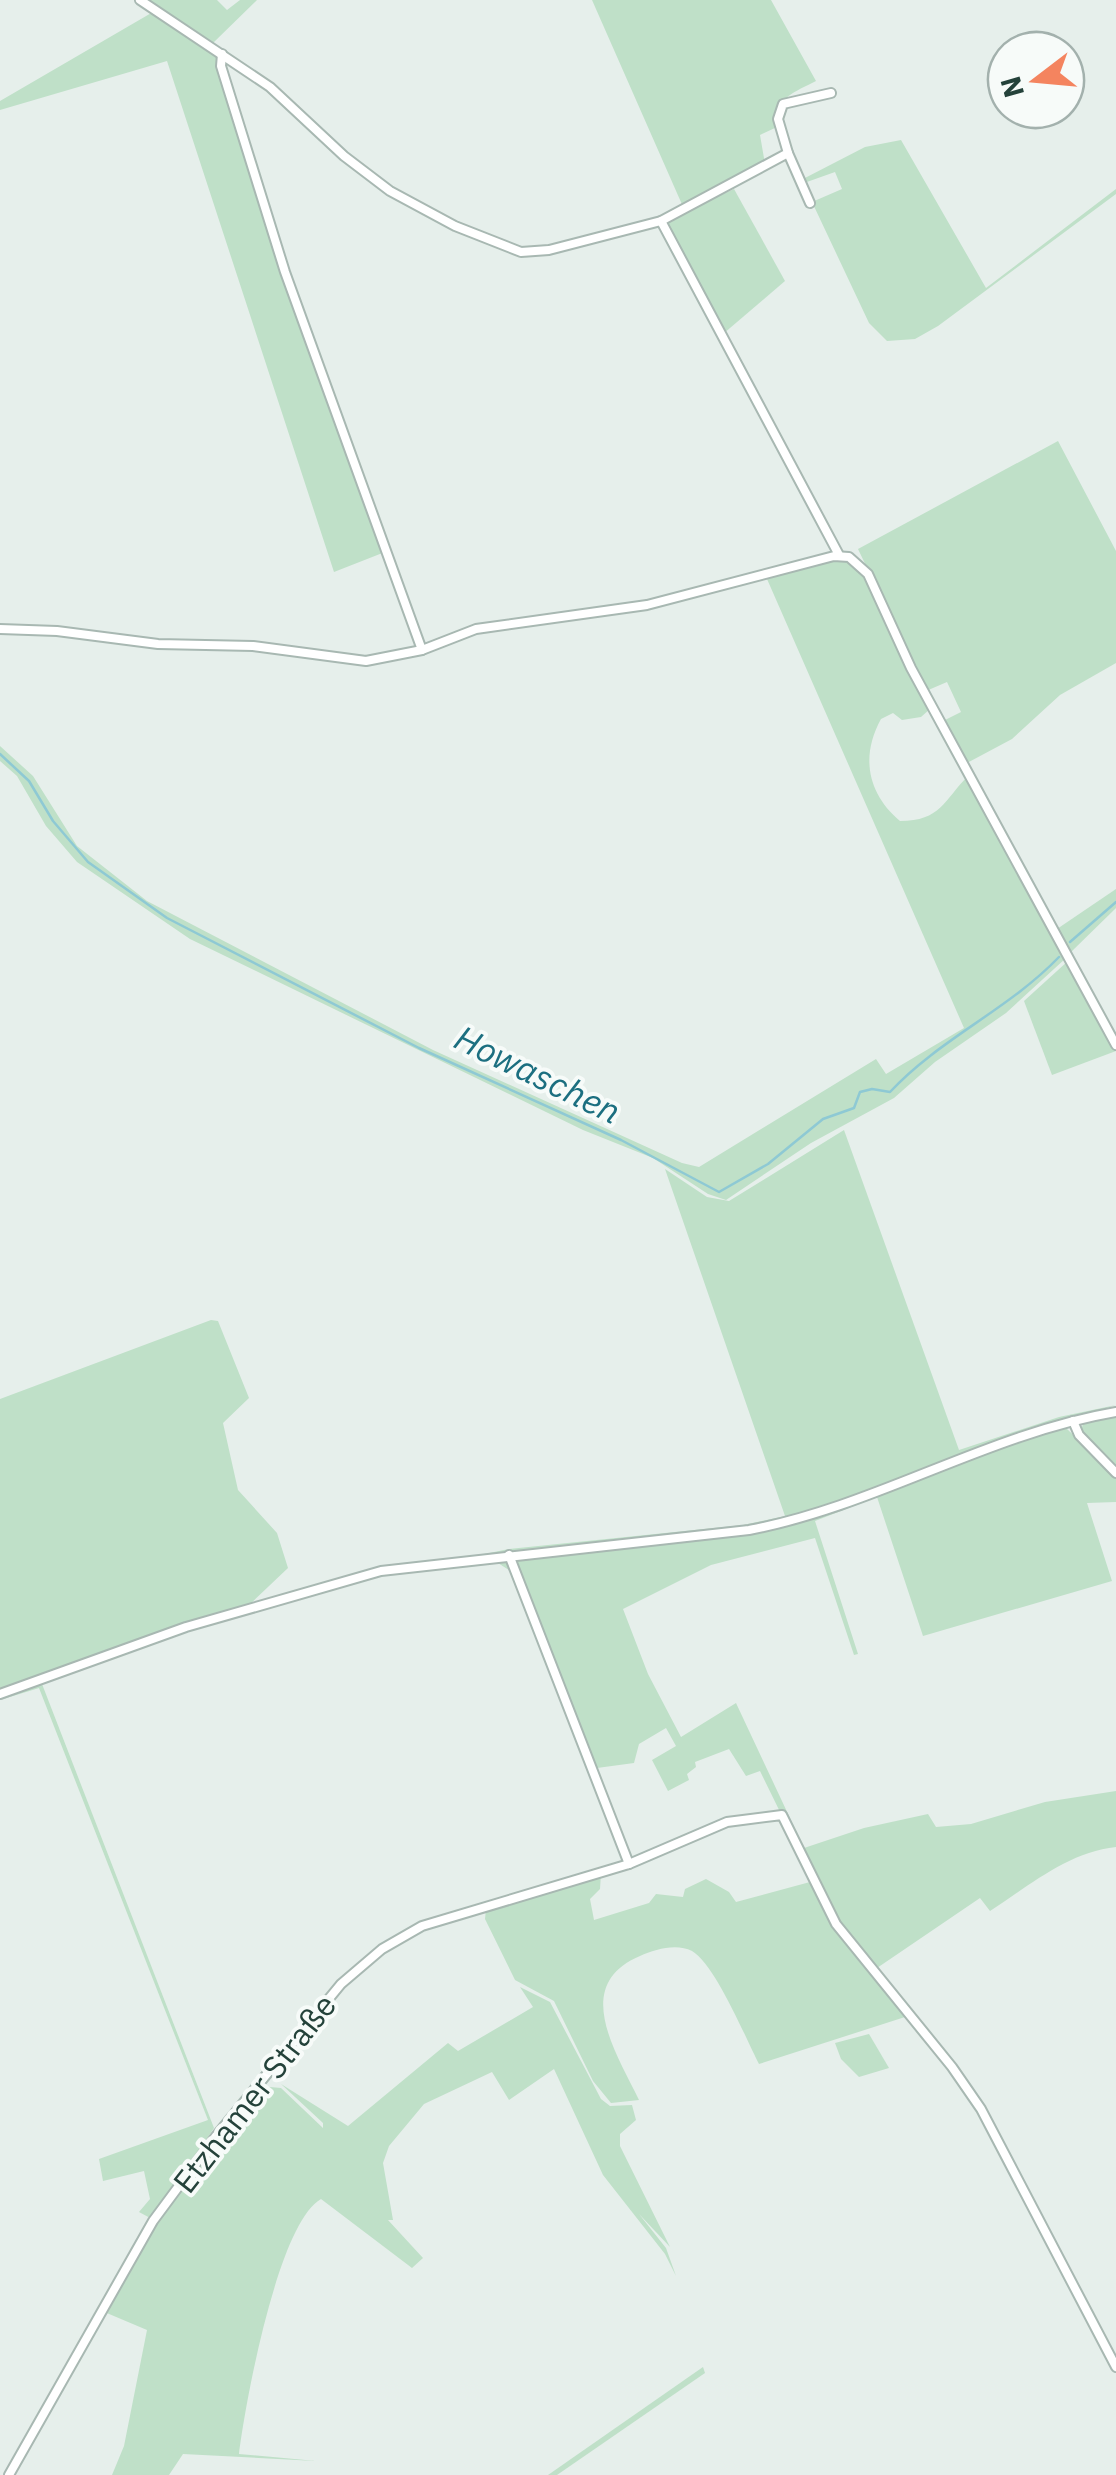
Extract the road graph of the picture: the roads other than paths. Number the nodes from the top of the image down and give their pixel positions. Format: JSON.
{"nodes":[{"id":1,"x":140,"y":0,"type":"edge"},
{"id":2,"x":222,"y":54,"type":"junction"},
{"id":3,"x":830,"y":93,"type":"dead end"},
{"id":4,"x":788,"y":153,"type":"junction"},
{"id":5,"x":810,"y":203,"type":"dead end"},
{"id":6,"x":661,"y":222,"type":"junction"},
{"id":7,"x":839,"y":555,"type":"junction"},
{"id":8,"x":0,"y":629,"type":"edge"},
{"id":9,"x":422,"y":650,"type":"junction"},
{"id":10,"x":1116,"y":1045,"type":"edge"},
{"id":11,"x":1116,"y":1412,"type":"edge"},
{"id":12,"x":1073,"y":1421,"type":"junction"},
{"id":13,"x":1116,"y":1473,"type":"edge"},
{"id":14,"x":509,"y":1555,"type":"junction"},
{"id":15,"x":0,"y":1694,"type":"edge"},
{"id":16,"x":628,"y":1864,"type":"junction"},
{"id":17,"x":1116,"y":2367,"type":"edge"},
{"id":18,"x":9,"y":2475,"type":"edge"}],
"edges":[{"from":1,"to":2,"type":"street"},
{"from":2,"to":6,"type":"street"},
{"from":2,"to":9,"type":"street"},
{"from":3,"to":4,"type":"street"},
{"from":4,"to":5,"type":"street"},
{"from":4,"to":6,"type":"street"},
{"from":6,"to":7,"type":"street"},
{"from":7,"to":9,"type":"street"},
{"from":7,"to":10,"type":"street"},
{"from":8,"to":9,"type":"street"},
{"from":11,"to":12,"type":"street"},
{"from":12,"to":13,"type":"street"},
{"from":12,"to":14,"type":"street"},
{"from":14,"to":15,"type":"street"},
{"from":14,"to":16,"type":"street"},
{"from":16,"to":17,"type":"street","name":"Etzhamer Straße"},
{"from":16,"to":18,"type":"street","name":"Etzhamer Straße"}]}
